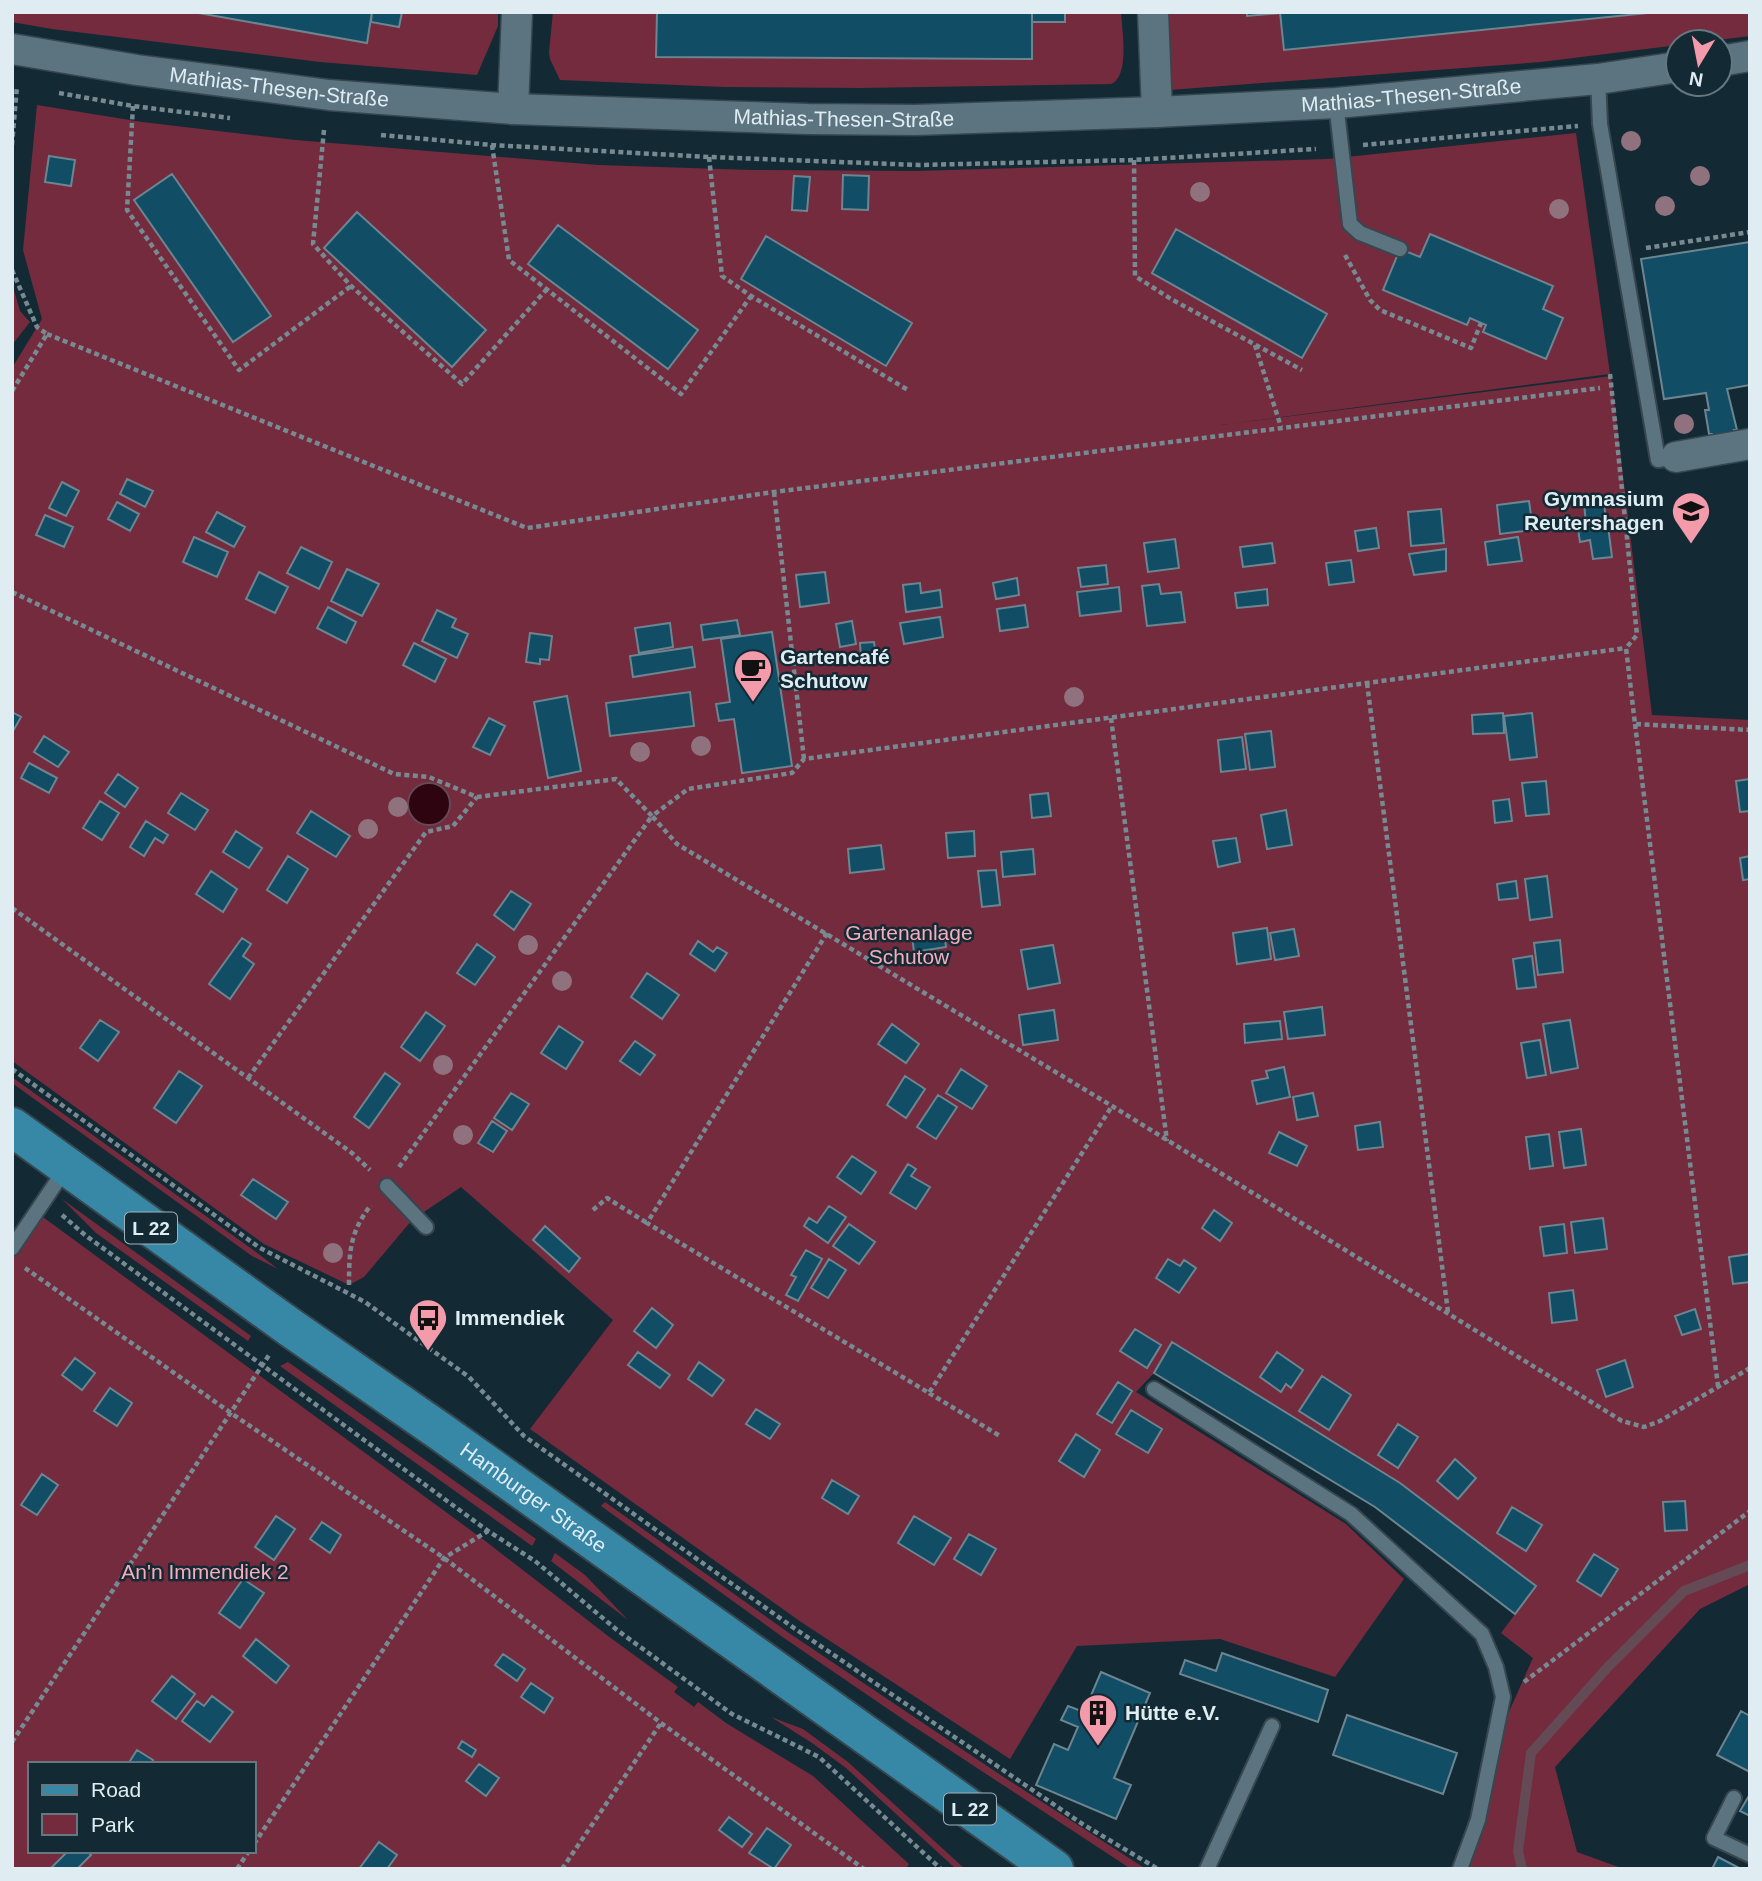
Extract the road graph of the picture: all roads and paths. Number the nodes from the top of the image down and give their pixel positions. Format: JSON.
{"nodes":[{"id":1,"x":517,"y":12,"type":"edge"},
{"id":2,"x":1153,"y":12,"type":"edge"},
{"id":3,"x":12,"y":49,"type":"edge"},
{"id":4,"x":1664,"y":69,"type":"edge"},
{"id":5,"x":1598,"y":79,"type":"junction"},
{"id":6,"x":18,"y":86,"type":"dead end"},
{"id":7,"x":1336,"y":103,"type":"junction"},
{"id":8,"x":133,"y":106,"type":"dead end"},
{"id":9,"x":513,"y":109,"type":"junction"},
{"id":10,"x":1157,"y":112,"type":"junction"},
{"id":11,"x":324,"y":130,"type":"dead end"},
{"id":12,"x":12,"y":145,"type":"edge"},
{"id":13,"x":492,"y":145,"type":"dead end"},
{"id":14,"x":709,"y":157,"type":"dead end"},
{"id":15,"x":1134,"y":160,"type":"dead end"},
{"id":16,"x":1750,"y":232,"type":"edge"},
{"id":17,"x":1339,"y":244,"type":"dead end"},
{"id":18,"x":1400,"y":249,"type":"dead end"},
{"id":19,"x":1621,"y":252,"type":"junction"},
{"id":20,"x":12,"y":270,"type":"edge"},
{"id":21,"x":351,"y":286,"type":"junction"},
{"id":22,"x":546,"y":290,"type":"junction"},
{"id":23,"x":751,"y":296,"type":"junction"},
{"id":24,"x":1481,"y":323,"type":"dead end"},
{"id":25,"x":47,"y":334,"type":"junction"},
{"id":26,"x":1255,"y":344,"type":"junction"},
{"id":27,"x":1302,"y":370,"type":"dead end"},
{"id":28,"x":1610,"y":374,"type":"dead end"},
{"id":29,"x":1600,"y":388,"type":"dead end"},
{"id":30,"x":908,"y":390,"type":"dead end"},
{"id":31,"x":12,"y":391,"type":"edge"},
{"id":32,"x":1281,"y":427,"type":"junction"},
{"id":33,"x":1750,"y":444,"type":"edge"},
{"id":34,"x":1676,"y":457,"type":"joint"},
{"id":35,"x":774,"y":492,"type":"junction"},
{"id":36,"x":12,"y":592,"type":"edge"},
{"id":37,"x":1626,"y":648,"type":"junction"},
{"id":38,"x":1367,"y":683,"type":"junction"},
{"id":39,"x":1111,"y":718,"type":"junction"},
{"id":40,"x":1635,"y":724,"type":"junction"},
{"id":41,"x":1750,"y":730,"type":"edge"},
{"id":42,"x":804,"y":759,"type":"junction"},
{"id":43,"x":477,"y":797,"type":"junction"},
{"id":44,"x":652,"y":816,"type":"junction"},
{"id":45,"x":12,"y":908,"type":"edge"},
{"id":46,"x":827,"y":933,"type":"junction"},
{"id":47,"x":12,"y":1069,"type":"edge"},
{"id":48,"x":248,"y":1079,"type":"junction"},
{"id":49,"x":1112,"y":1106,"type":"junction"},
{"id":50,"x":12,"y":1127,"type":"edge"},
{"id":51,"x":1167,"y":1141,"type":"junction"},
{"id":52,"x":67,"y":1167,"type":"junction"},
{"id":53,"x":387,"y":1186,"type":"junction"},
{"id":54,"x":46,"y":1200,"type":"junction"},
{"id":55,"x":593,"y":1210,"type":"dead end"},
{"id":56,"x":647,"y":1223,"type":"junction"},
{"id":57,"x":426,"y":1227,"type":"dead end"},
{"id":58,"x":14,"y":1254,"type":"edge"},
{"id":59,"x":349,"y":1285,"type":"dead end"},
{"id":60,"x":1448,"y":1312,"type":"junction"},
{"id":61,"x":291,"y":1328,"type":"junction"},
{"id":62,"x":263,"y":1364,"type":"junction"},
{"id":63,"x":1750,"y":1368,"type":"edge"},
{"id":64,"x":1718,"y":1386,"type":"junction"},
{"id":65,"x":1154,"y":1389,"type":"dead end"},
{"id":66,"x":929,"y":1394,"type":"junction"},
{"id":67,"x":231,"y":1413,"type":"junction"},
{"id":68,"x":1000,"y":1436,"type":"dead end"},
{"id":69,"x":1750,"y":1511,"type":"edge"},
{"id":70,"x":488,"y":1531,"type":"junction"},
{"id":71,"x":444,"y":1558,"type":"junction"},
{"id":72,"x":1503,"y":1697,"type":"junction"},
{"id":73,"x":661,"y":1723,"type":"junction"},
{"id":74,"x":1272,"y":1726,"type":"dead end"},
{"id":75,"x":12,"y":1742,"type":"edge"},
{"id":76,"x":1734,"y":1798,"type":"dead end"},
{"id":77,"x":256,"y":1840,"type":"edge"},
{"id":78,"x":247,"y":1853,"type":"edge"},
{"id":79,"x":1750,"y":1855,"type":"edge"},
{"id":80,"x":237,"y":1869,"type":"edge"},
{"id":81,"x":562,"y":1869,"type":"edge"},
{"id":82,"x":864,"y":1869,"type":"edge"},
{"id":83,"x":941,"y":1869,"type":"edge"},
{"id":84,"x":1054,"y":1869,"type":"edge"},
{"id":85,"x":1158,"y":1869,"type":"edge"},
{"id":86,"x":1207,"y":1869,"type":"edge"},
{"id":87,"x":1460,"y":1869,"type":"edge"}],
"edges":[{"from":1,"to":9,"type":"street"},
{"from":2,"to":10,"type":"street"},
{"from":3,"to":9,"type":"street","name":"Mathias-Thesen-Straße"},
{"from":4,"to":5,"type":"street","name":"Mathias-Thesen-Straße"},
{"from":5,"to":7,"type":"street","name":"Mathias-Thesen-Straße"},
{"from":5,"to":19,"type":"lane"},
{"from":6,"to":12,"type":"path"},
{"from":7,"to":10,"type":"street","name":"Mathias-Thesen-Straße"},
{"from":7,"to":18,"type":"lane"},
{"from":8,"to":21,"type":"path"},
{"from":9,"to":10,"type":"street","name":"Mathias-Thesen-Straße"},
{"from":11,"to":21,"type":"path"},
{"from":13,"to":22,"type":"path"},
{"from":14,"to":23,"type":"path"},
{"from":15,"to":26,"type":"path"},
{"from":16,"to":19,"type":"path"},
{"from":17,"to":24,"type":"path"},
{"from":19,"to":34,"type":"lane"},
{"from":20,"to":25,"type":"path"},
{"from":21,"to":22,"type":"path"},
{"from":22,"to":23,"type":"path"},
{"from":23,"to":30,"type":"path"},
{"from":25,"to":31,"type":"path"},
{"from":25,"to":35,"type":"path"},
{"from":26,"to":27,"type":"path"},
{"from":26,"to":32,"type":"path"},
{"from":28,"to":37,"type":"path"},
{"from":29,"to":32,"type":"path"},
{"from":32,"to":35,"type":"path"},
{"from":33,"to":34,"type":"street"},
{"from":35,"to":42,"type":"path"},
{"from":36,"to":43,"type":"path"},
{"from":37,"to":38,"type":"path"},
{"from":37,"to":40,"type":"path"},
{"from":38,"to":39,"type":"path"},
{"from":38,"to":60,"type":"path"},
{"from":39,"to":42,"type":"path"},
{"from":39,"to":51,"type":"path"},
{"from":40,"to":41,"type":"path"},
{"from":40,"to":64,"type":"path"},
{"from":42,"to":44,"type":"path"},
{"from":43,"to":44,"type":"path"},
{"from":43,"to":48,"type":"path"},
{"from":44,"to":46,"type":"path"},
{"from":44,"to":53,"type":"path"},
{"from":45,"to":48,"type":"path"},
{"from":46,"to":49,"type":"path"},
{"from":46,"to":56,"type":"path"},
{"from":47,"to":85,"type":"path"},
{"from":48,"to":53,"type":"path"},
{"from":49,"to":51,"type":"path"},
{"from":49,"to":66,"type":"path"},
{"from":50,"to":52,"type":"main road","name":"Hamburger Straße","number":"L 22"},
{"from":51,"to":60,"type":"path"},
{"from":52,"to":54,"type":"lane"},
{"from":52,"to":61,"type":"main road","name":"Hamburger Straße","number":"L 22"},
{"from":53,"to":57,"type":"lane"},
{"from":53,"to":59,"type":"path"},
{"from":54,"to":58,"type":"lane"},
{"from":54,"to":62,"type":"path"},
{"from":55,"to":56,"type":"path"},
{"from":56,"to":66,"type":"path"},
{"from":58,"to":67,"type":"path"},
{"from":60,"to":64,"type":"path"},
{"from":61,"to":62,"type":"path"},
{"from":61,"to":84,"type":"main road","name":"Hamburger Straße","number":"L 22"},
{"from":62,"to":67,"type":"path"},
{"from":62,"to":70,"type":"path"},
{"from":63,"to":64,"type":"path"},
{"from":65,"to":72,"type":"lane"},
{"from":66,"to":68,"type":"path"},
{"from":67,"to":71,"type":"path"},
{"from":67,"to":75,"type":"path"},
{"from":69,"to":72,"type":"path"},
{"from":70,"to":71,"type":"path"},
{"from":70,"to":83,"type":"path"},
{"from":71,"to":73,"type":"path"},
{"from":71,"to":77,"type":"path"},
{"from":72,"to":87,"type":"lane"},
{"from":73,"to":81,"type":"path"},
{"from":73,"to":82,"type":"path"},
{"from":74,"to":86,"type":"lane"},
{"from":76,"to":79,"type":"lane"},
{"from":78,"to":80,"type":"path"}]}
